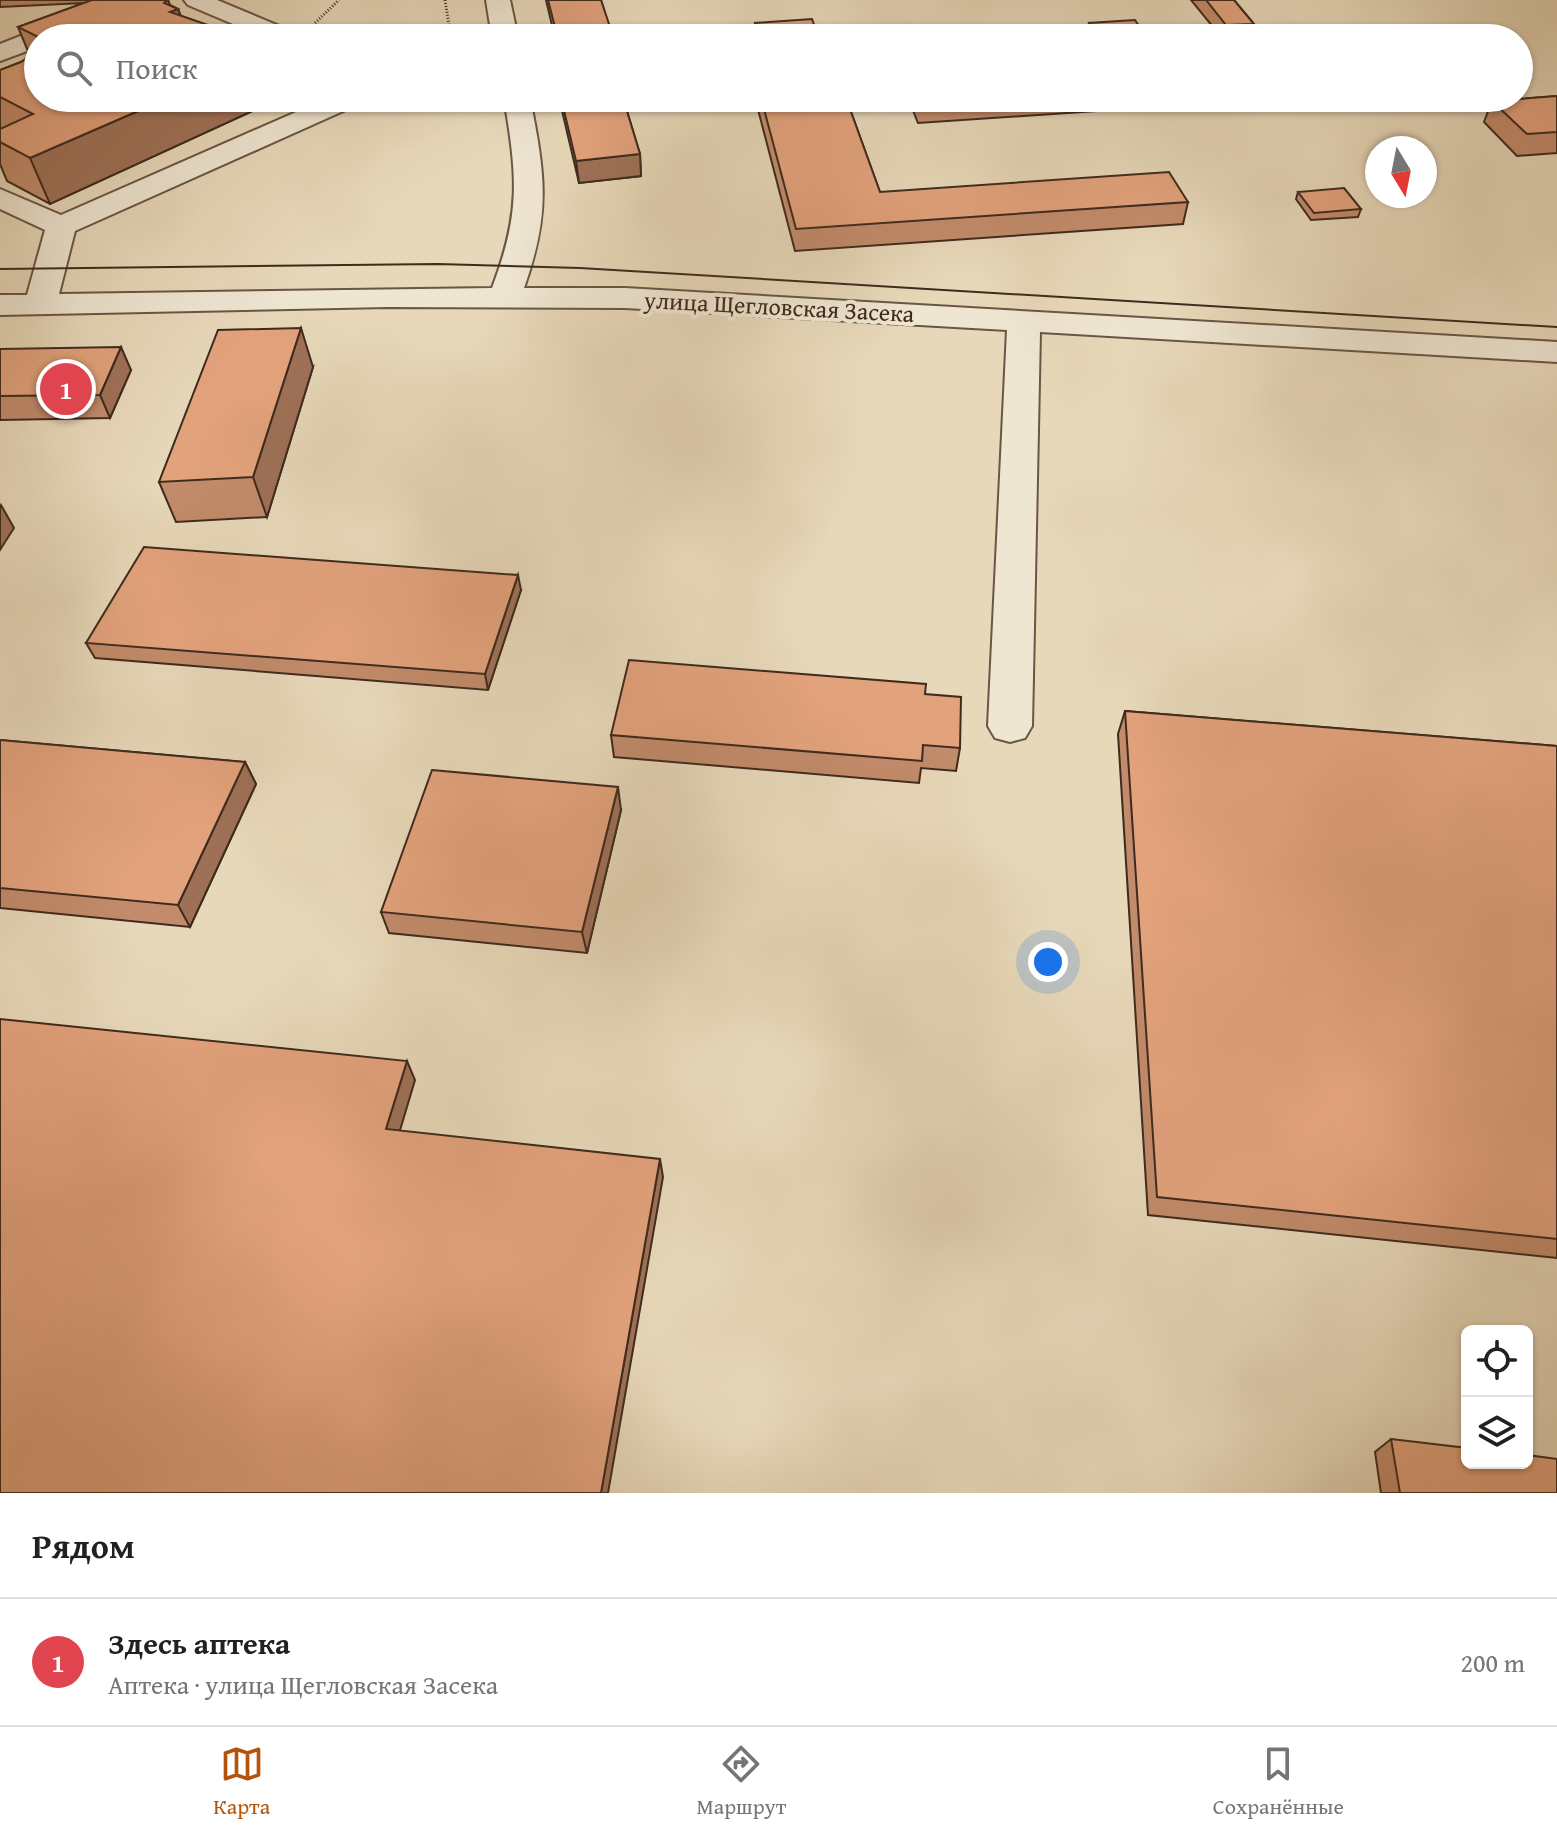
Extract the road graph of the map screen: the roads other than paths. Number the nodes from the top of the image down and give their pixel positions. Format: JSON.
{"nodes":[{"id":1,"x":133,"y":0,"type":"edge"},
{"id":2,"x":196,"y":0,"type":"edge"},
{"id":3,"x":498,"y":0,"type":"edge"},
{"id":4,"x":73,"y":24,"type":"edge"},
{"id":5,"x":253,"y":24,"type":"edge"},
{"id":6,"x":502,"y":24,"type":"edge"},
{"id":7,"x":24,"y":43,"type":"edge"},
{"id":8,"x":0,"y":53,"type":"edge"},
{"id":9,"x":318,"y":112,"type":"edge"},
{"id":10,"x":520,"y":112,"type":"edge"},
{"id":11,"x":0,"y":198,"type":"edge"},
{"id":12,"x":61,"y":226,"type":"junction"},
{"id":13,"x":505,"y":296,"type":"junction"},
{"id":14,"x":41,"y":304,"type":"junction"},
{"id":15,"x":0,"y":305,"type":"edge"},
{"id":16,"x":1024,"y":320,"type":"junction"},
{"id":17,"x":1557,"y":352,"type":"edge"},
{"id":18,"x":1010,"y":726,"type":"dead end"}],
"edges":[{"from":1,"to":4,"type":"street"},
{"from":2,"to":5,"type":"street"},
{"from":3,"to":6,"type":"street"},
{"from":7,"to":8,"type":"street"},
{"from":9,"to":12,"type":"street"},
{"from":10,"to":13,"type":"street"},
{"from":11,"to":12,"type":"street"},
{"from":12,"to":14,"type":"street"},
{"from":13,"to":14,"type":"street","name":"улица Щегловская Засека"},
{"from":13,"to":16,"type":"street","name":"улица Щегловская Засека"},
{"from":14,"to":15,"type":"street","name":"улица Щегловская Засека"},
{"from":16,"to":17,"type":"street","name":"улица Щегловская Засека"},
{"from":16,"to":18,"type":"street"}]}
